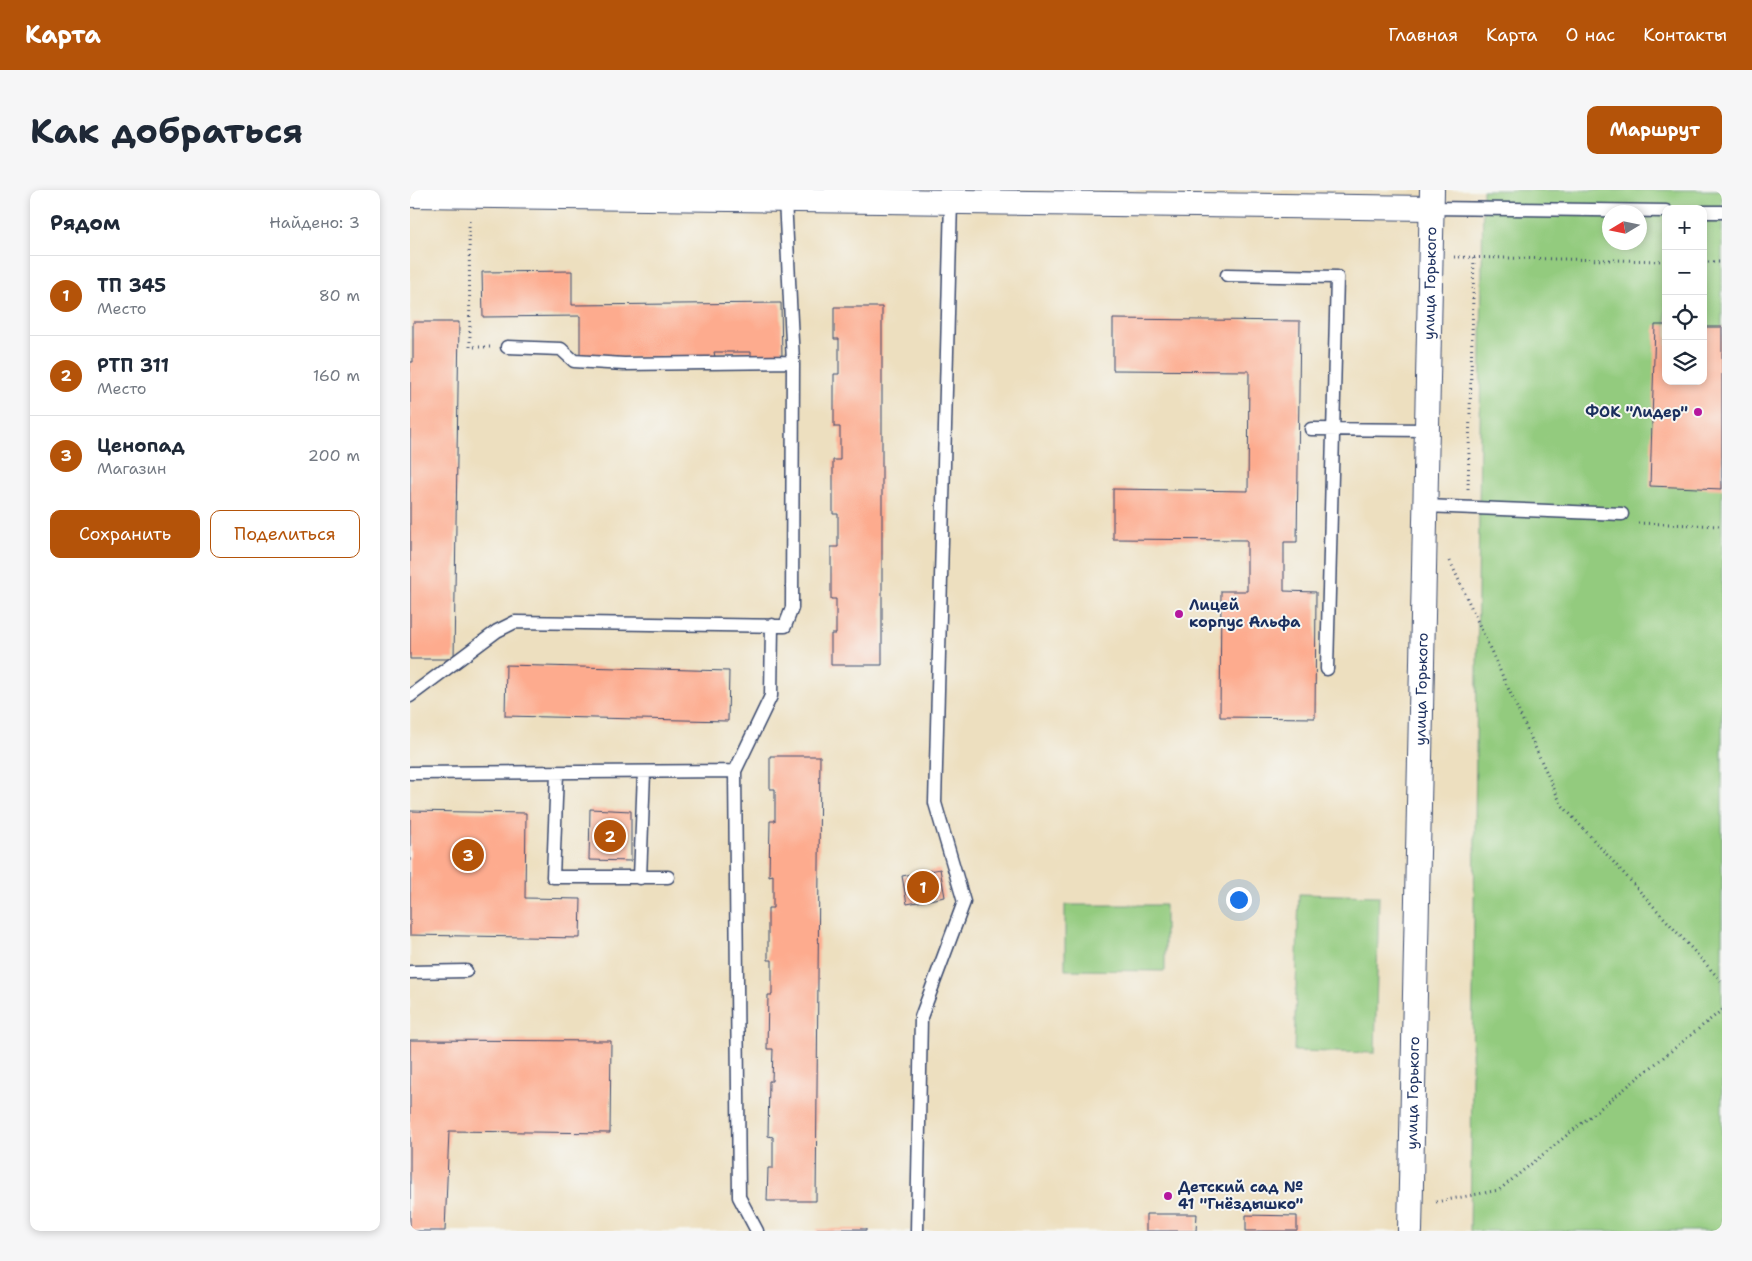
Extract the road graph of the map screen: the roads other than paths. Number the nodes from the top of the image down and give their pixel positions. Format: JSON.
{"nodes":[{"id":1,"x":410,"y":195,"type":"edge"},
{"id":2,"x":785,"y":199,"type":"junction"},
{"id":3,"x":1431,"y":199,"type":"edge"},
{"id":4,"x":951,"y":201,"type":"junction"},
{"id":5,"x":1662,"y":211,"type":"edge"},
{"id":6,"x":1707,"y":212,"type":"edge"},
{"id":7,"x":1722,"y":212,"type":"edge"},
{"id":8,"x":1227,"y":275,"type":"dead end"},
{"id":9,"x":507,"y":347,"type":"road end"},
{"id":10,"x":793,"y":362,"type":"junction"},
{"id":11,"x":1333,"y":428,"type":"junction"},
{"id":12,"x":1311,"y":429,"type":"dead end"},
{"id":13,"x":1427,"y":430,"type":"junction"},
{"id":14,"x":1425,"y":506,"type":"junction"},
{"id":15,"x":1622,"y":514,"type":"dead end"},
{"id":16,"x":772,"y":625,"type":"junction"},
{"id":17,"x":1327,"y":668,"type":"dead end"},
{"id":18,"x":410,"y":696,"type":"edge"},
{"id":19,"x":735,"y":771,"type":"junction"},
{"id":20,"x":644,"y":772,"type":"junction"},
{"id":21,"x":410,"y":773,"type":"edge"},
{"id":22,"x":557,"y":773,"type":"junction"},
{"id":23,"x":668,"y":877,"type":"dead end"},
{"id":24,"x":640,"y":878,"type":"junction"},
{"id":25,"x":410,"y":972,"type":"edge"},
{"id":26,"x":466,"y":972,"type":"dead end"},
{"id":27,"x":757,"y":1231,"type":"edge"},
{"id":28,"x":918,"y":1231,"type":"edge"},
{"id":29,"x":1410,"y":1231,"type":"edge"}],
"edges":[{"from":1,"to":2,"type":"street","name":"улица Горького"},
{"from":2,"to":4,"type":"street","name":"улица Горького"},
{"from":2,"to":10,"type":"lane"},
{"from":3,"to":4,"type":"street","name":"улица Горького"},
{"from":3,"to":5,"type":"lane"},
{"from":3,"to":13,"type":"street","name":"улица Горького"},
{"from":4,"to":28,"type":"lane"},
{"from":6,"to":7,"type":"lane"},
{"from":8,"to":11,"type":"lane"},
{"from":9,"to":10,"type":"lane"},
{"from":10,"to":16,"type":"lane"},
{"from":11,"to":12,"type":"lane"},
{"from":11,"to":13,"type":"lane"},
{"from":11,"to":17,"type":"lane"},
{"from":13,"to":14,"type":"street","name":"улица Горького"},
{"from":14,"to":15,"type":"lane"},
{"from":14,"to":29,"type":"street","name":"улица Горького"},
{"from":16,"to":18,"type":"lane"},
{"from":16,"to":19,"type":"lane"},
{"from":19,"to":20,"type":"lane"},
{"from":19,"to":27,"type":"lane"},
{"from":20,"to":22,"type":"lane"},
{"from":20,"to":24,"type":"lane"},
{"from":21,"to":22,"type":"lane"},
{"from":22,"to":24,"type":"lane"},
{"from":23,"to":24,"type":"lane"},
{"from":25,"to":26,"type":"lane"}]}
